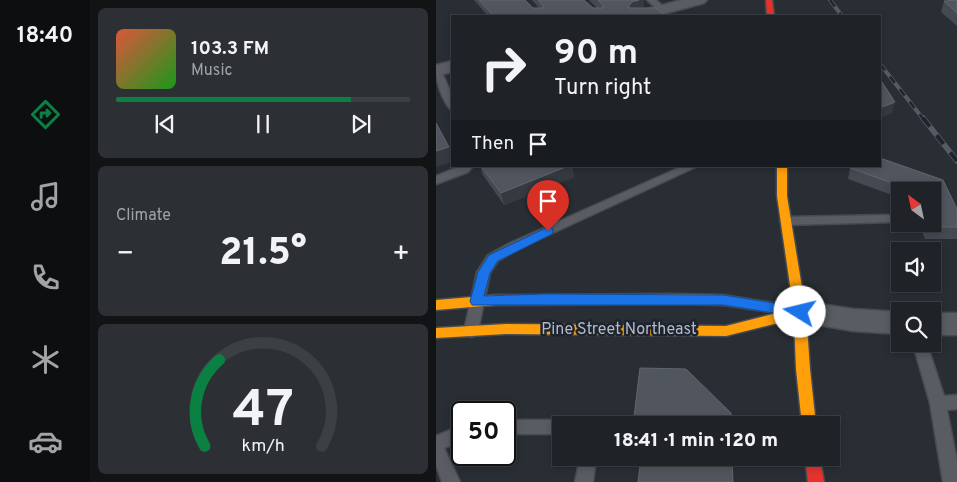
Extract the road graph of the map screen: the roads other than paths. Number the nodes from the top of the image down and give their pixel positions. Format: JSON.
{"nodes":[{"id":1,"x":699,"y":0,"type":"edge"},
{"id":2,"x":769,"y":0,"type":"edge"},
{"id":3,"x":657,"y":5,"type":"edge"},
{"id":4,"x":641,"y":15,"type":"edge"},
{"id":5,"x":771,"y":15,"type":"edge"},
{"id":6,"x":451,"y":66,"type":"edge"},
{"id":7,"x":436,"y":71,"type":"edge"},
{"id":8,"x":451,"y":104,"type":"edge"},
{"id":9,"x":467,"y":167,"type":"edge"},
{"id":10,"x":691,"y":167,"type":"edge"},
{"id":11,"x":782,"y":167,"type":"edge"},
{"id":12,"x":436,"y":180,"type":"edge"},
{"id":13,"x":888,"y":219,"type":"dead end"},
{"id":14,"x":786,"y":221,"type":"junction"},
{"id":15,"x":476,"y":301,"type":"junction"},
{"id":16,"x":436,"y":305,"type":"edge"},
{"id":17,"x":800,"y":312,"type":"junction"},
{"id":18,"x":891,"y":322,"type":"edge"},
{"id":19,"x":941,"y":324,"type":"edge"},
{"id":20,"x":957,"y":324,"type":"edge"},
{"id":21,"x":471,"y":331,"type":"junction"},
{"id":22,"x":436,"y":333,"type":"edge"},
{"id":23,"x":922,"y":352,"type":"edge"},
{"id":24,"x":957,"y":402,"type":"edge"},
{"id":25,"x":938,"y":403,"type":"junction"},
{"id":26,"x":809,"y":416,"type":"edge"},
{"id":27,"x":516,"y":427,"type":"edge"},
{"id":28,"x":552,"y":427,"type":"edge"},
{"id":29,"x":451,"y":438,"type":"edge"},
{"id":30,"x":436,"y":444,"type":"edge"},
{"id":31,"x":436,"y":451,"type":"edge"},
{"id":32,"x":587,"y":466,"type":"edge"},
{"id":33,"x":814,"y":466,"type":"edge"},
{"id":34,"x":451,"y":482,"type":"edge"},
{"id":35,"x":584,"y":482,"type":"edge"},
{"id":36,"x":816,"y":482,"type":"edge"},
{"id":37,"x":952,"y":482,"type":"edge"}],
"edges":[{"from":1,"to":3,"type":"street"},
{"from":2,"to":5,"type":"main road"},
{"from":3,"to":4,"type":"street"},
{"from":6,"to":7,"type":"street"},
{"from":7,"to":8,"type":"lane"},
{"from":9,"to":12,"type":"lane"},
{"from":10,"to":15,"type":"lane"},
{"from":11,"to":14,"type":"main road"},
{"from":13,"to":14,"type":"lane"},
{"from":14,"to":17,"type":"main road"},
{"from":15,"to":16,"type":"main road","name":"Pine Street Northeast"},
{"from":15,"to":17,"type":"main road","name":"Pine Street Northeast"},
{"from":15,"to":21,"type":"lane"},
{"from":17,"to":18,"type":"street","name":"Pine Street Northeast"},
{"from":17,"to":21,"type":"main road","name":"Pine Street Northeast"},
{"from":17,"to":26,"type":"main road"},
{"from":19,"to":20,"type":"street"},
{"from":21,"to":22,"type":"main road","name":"Pine Street Northeast"},
{"from":23,"to":25,"type":"lane"},
{"from":24,"to":25,"type":"lane"},
{"from":25,"to":37,"type":"lane"},
{"from":27,"to":28,"type":"lane"},
{"from":29,"to":30,"type":"lane"},
{"from":31,"to":34,"type":"lane"},
{"from":32,"to":35,"type":"lane"},
{"from":33,"to":36,"type":"main road"}]}
